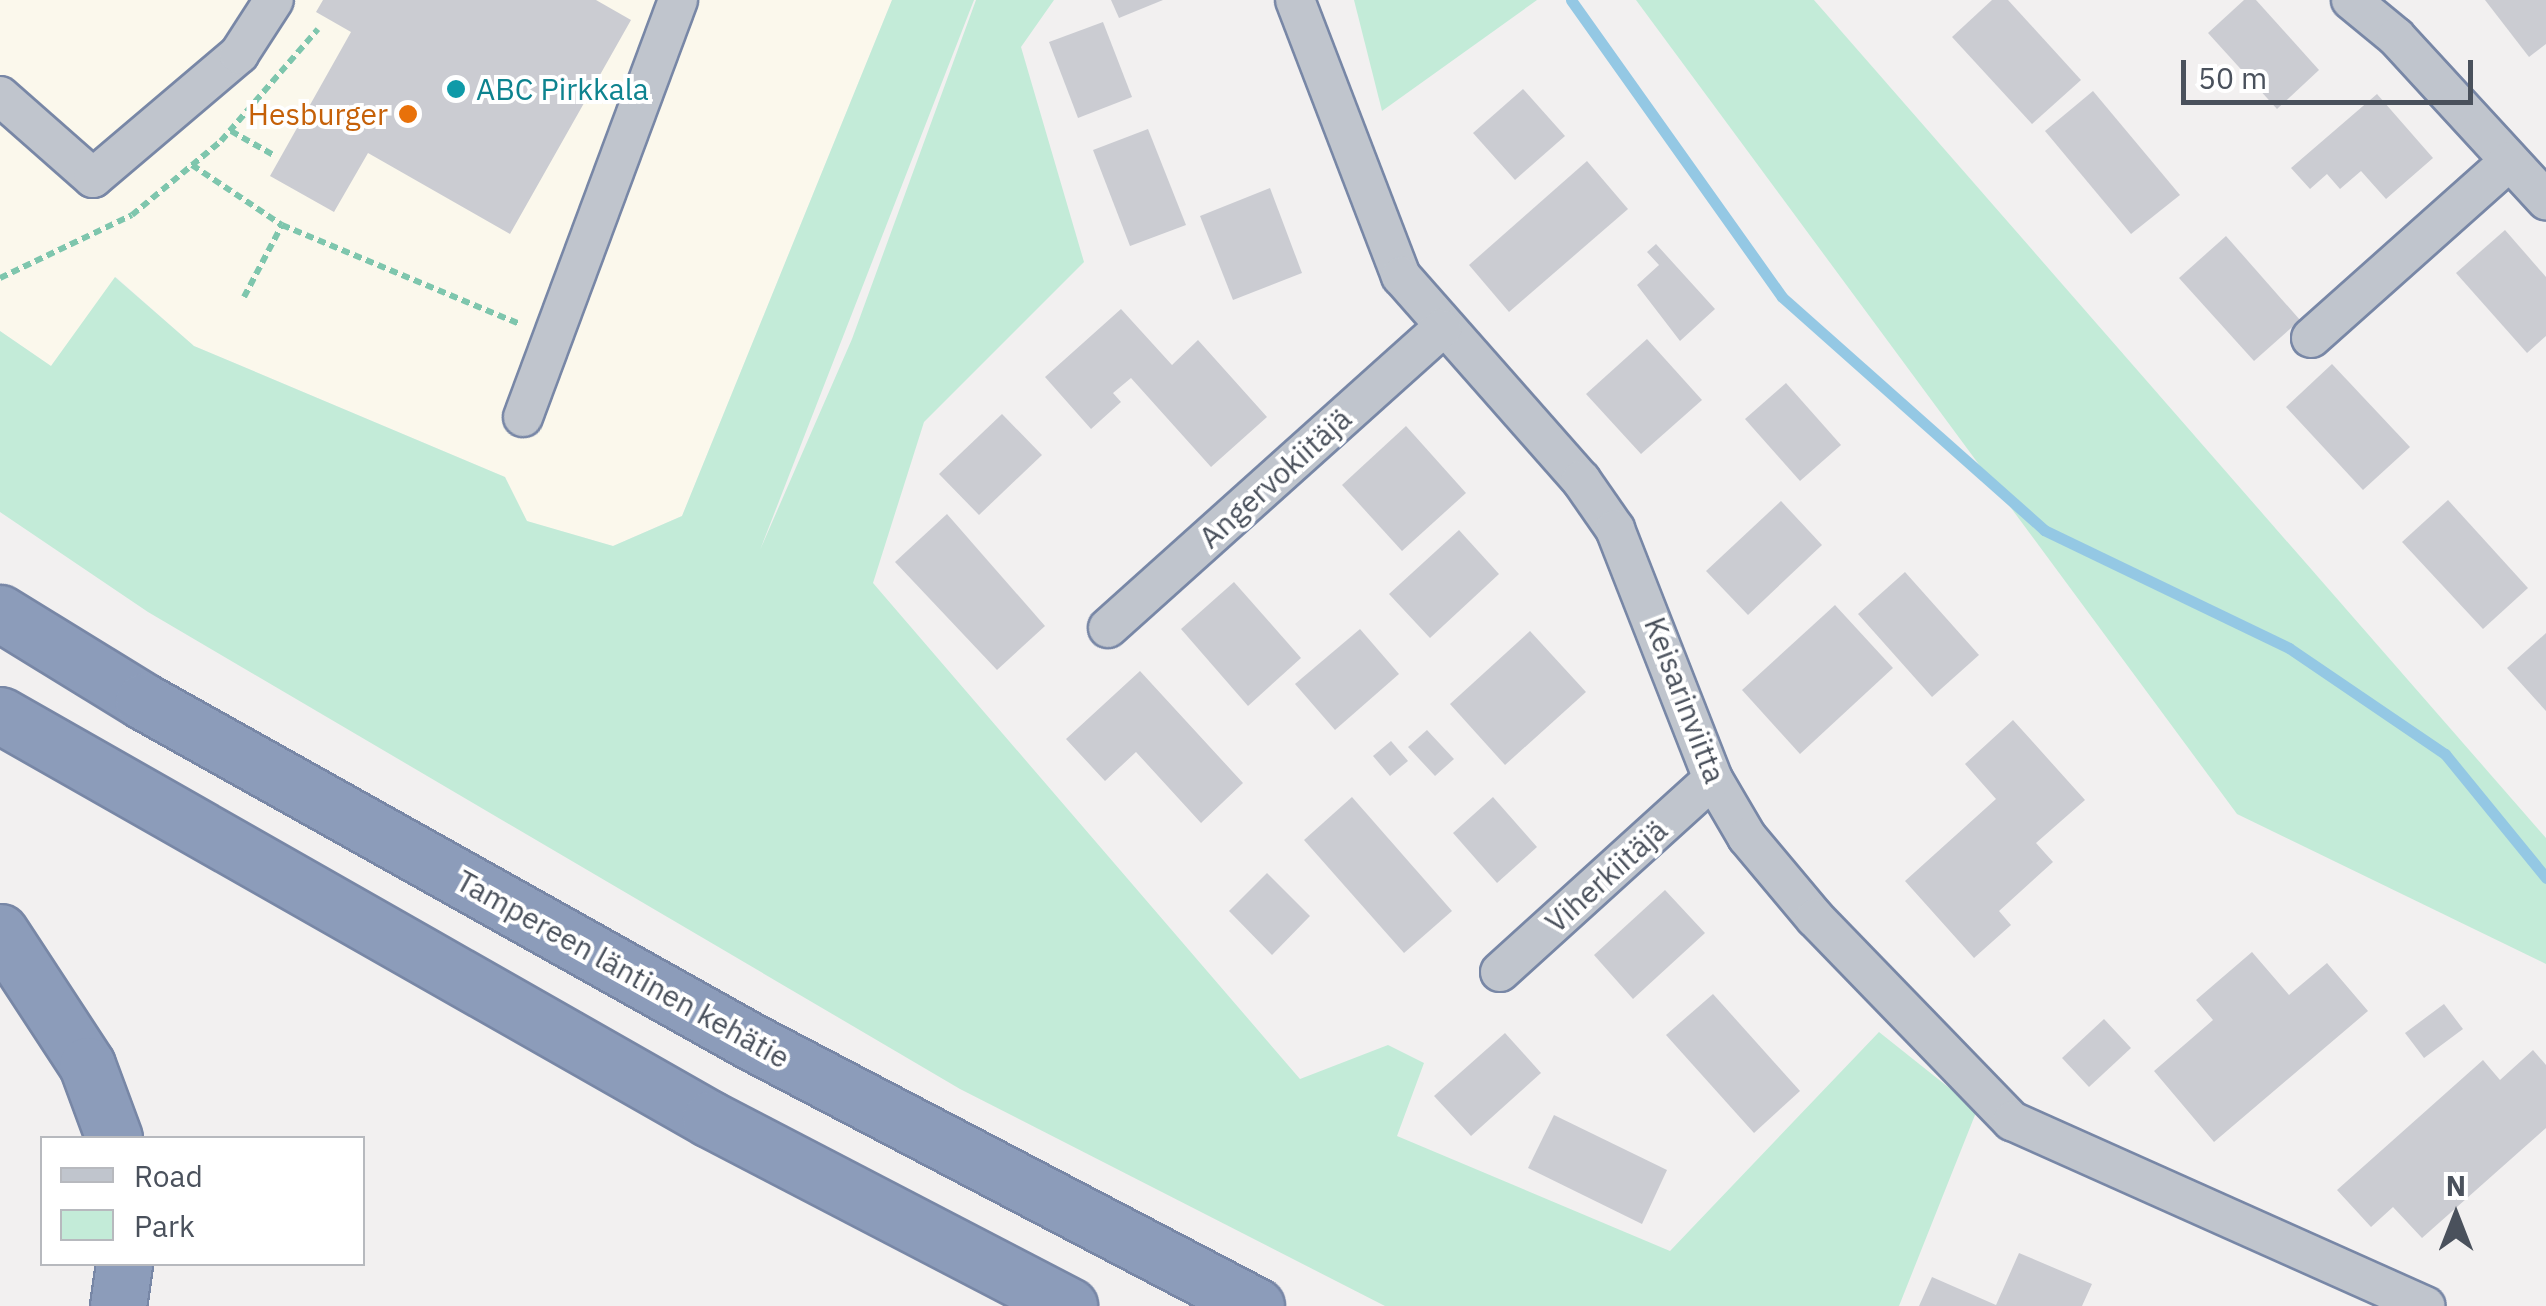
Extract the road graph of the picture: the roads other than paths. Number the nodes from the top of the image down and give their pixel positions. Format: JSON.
{"nodes":[{"id":1,"x":274,"y":0,"type":"edge"},
{"id":2,"x":678,"y":0,"type":"edge"},
{"id":3,"x":1296,"y":0,"type":"edge"},
{"id":4,"x":2352,"y":0,"type":"edge"},
{"id":5,"x":0,"y":96,"type":"edge"},
{"id":6,"x":2510,"y":162,"type":"junction"},
{"id":7,"x":2546,"y":200,"type":"edge"},
{"id":8,"x":1441,"y":329,"type":"junction"},
{"id":9,"x":2311,"y":338,"type":"dead end"},
{"id":10,"x":523,"y":417,"type":"dead end"},
{"id":11,"x":0,"y":582,"type":"edge"},
{"id":12,"x":0,"y":613,"type":"edge"},
{"id":13,"x":1108,"y":628,"type":"dead end"},
{"id":14,"x":143,"y":701,"type":"junction"},
{"id":15,"x":0,"y":715,"type":"edge"},
{"id":16,"x":1712,"y":779,"type":"junction"},
{"id":17,"x":0,"y":932,"type":"edge"},
{"id":18,"x":1500,"y":972,"type":"dead end"},
{"id":19,"x":113,"y":1136,"type":"edge"},
{"id":20,"x":124,"y":1266,"type":"edge"},
{"id":21,"x":118,"y":1306,"type":"edge"},
{"id":22,"x":1068,"y":1306,"type":"edge"},
{"id":23,"x":1256,"y":1306,"type":"edge"},
{"id":24,"x":2426,"y":1306,"type":"edge"}],
"edges":[{"from":1,"to":5,"type":"street"},
{"from":2,"to":10,"type":"street"},
{"from":3,"to":8,"type":"street","name":"Keisarinviitta"},
{"from":4,"to":6,"type":"street"},
{"from":6,"to":7,"type":"street"},
{"from":6,"to":9,"type":"street"},
{"from":8,"to":13,"type":"street","name":"Angervokiitäjä"},
{"from":8,"to":16,"type":"street","name":"Keisarinviitta"},
{"from":11,"to":14,"type":"highway"},
{"from":12,"to":14,"type":"highway","name":"Tampereen läntinen kehätie"},
{"from":14,"to":23,"type":"highway","name":"Tampereen läntinen kehätie"},
{"from":15,"to":22,"type":"highway"},
{"from":16,"to":18,"type":"street","name":"Viherkiitäjä"},
{"from":16,"to":24,"type":"street","name":"Keisarinviitta"},
{"from":17,"to":19,"type":"highway"},
{"from":20,"to":21,"type":"highway"}]}
